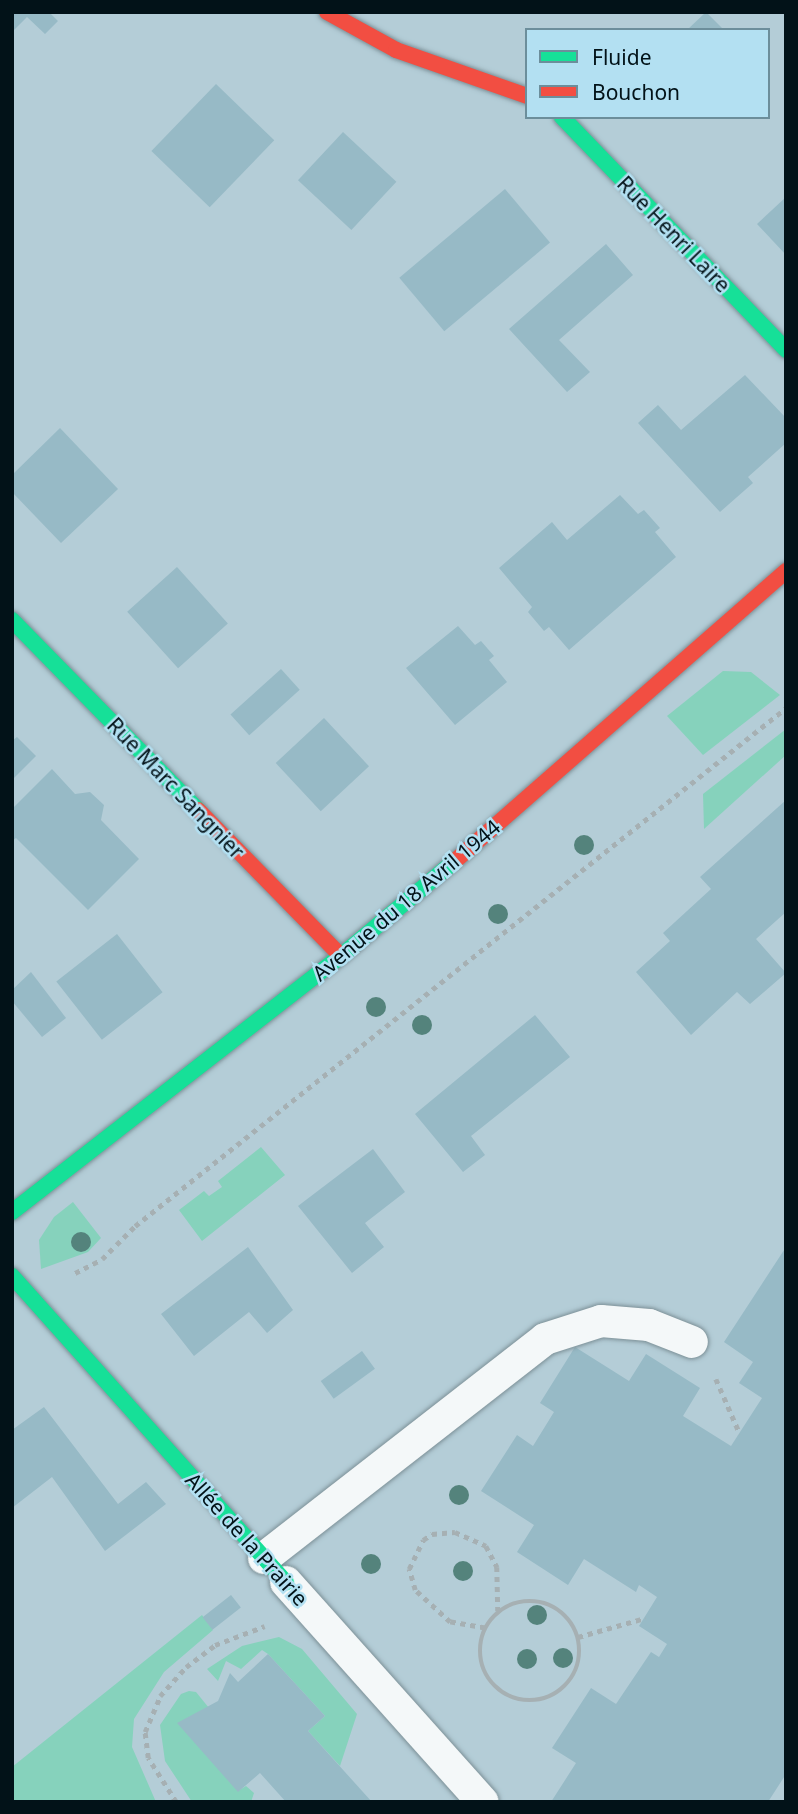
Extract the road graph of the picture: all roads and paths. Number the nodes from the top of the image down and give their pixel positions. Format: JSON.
{"nodes":[{"id":1,"x":327,"y":12,"type":"edge"},
{"id":2,"x":525,"y":95,"type":"edge"},
{"id":3,"x":564,"y":119,"type":"edge"},
{"id":4,"x":786,"y":350,"type":"edge"},
{"id":5,"x":786,"y":571,"type":"edge"},
{"id":6,"x":12,"y":620,"type":"edge"},
{"id":7,"x":786,"y":708,"type":"edge"},
{"id":8,"x":341,"y":956,"type":"junction"},
{"id":9,"x":12,"y":1212,"type":"edge"},
{"id":10,"x":12,"y":1276,"type":"edge"},
{"id":11,"x":36,"y":1303,"type":"junction"},
{"id":12,"x":692,"y":1342,"type":"joint"},
{"id":13,"x":740,"y":1434,"type":"dead end"},
{"id":14,"x":264,"y":1558,"type":"junction"},
{"id":15,"x":295,"y":1592,"type":"junction"},
{"id":16,"x":498,"y":1612,"type":"junction"},
{"id":17,"x":645,"y":1618,"type":"dead end"},
{"id":18,"x":485,"y":1628,"type":"junction"},
{"id":19,"x":578,"y":1637,"type":"junction"},
{"id":20,"x":176,"y":1802,"type":"edge"},
{"id":21,"x":483,"y":1802,"type":"edge"}],
"edges":[{"from":1,"to":2,"type":"street"},
{"from":3,"to":4,"type":"street","name":"Rue Henri Laire"},
{"from":5,"to":8,"type":"street","name":"Avenue du 18 Avril 1944"},
{"from":6,"to":8,"type":"street","name":"Rue Marc Sangnier"},
{"from":7,"to":11,"type":"path"},
{"from":8,"to":9,"type":"street","name":"Avenue du 18 Avril 1944"},
{"from":10,"to":11,"type":"street","name":"Allée de la Prairie"},
{"from":11,"to":14,"type":"street","name":"Allée de la Prairie"},
{"from":12,"to":13,"type":"path"},
{"from":12,"to":14,"type":"lane"},
{"from":14,"to":15,"type":"street","name":"Allée de la Prairie"},
{"from":15,"to":20,"type":"path"},
{"from":15,"to":21,"type":"lane","name":"Allée de la Prairie"},
{"from":16,"to":18,"type":"path"},
{"from":16,"to":18,"type":"path"},
{"from":16,"to":19,"type":"path"},
{"from":17,"to":19,"type":"path"},
{"from":18,"to":19,"type":"path"}]}
